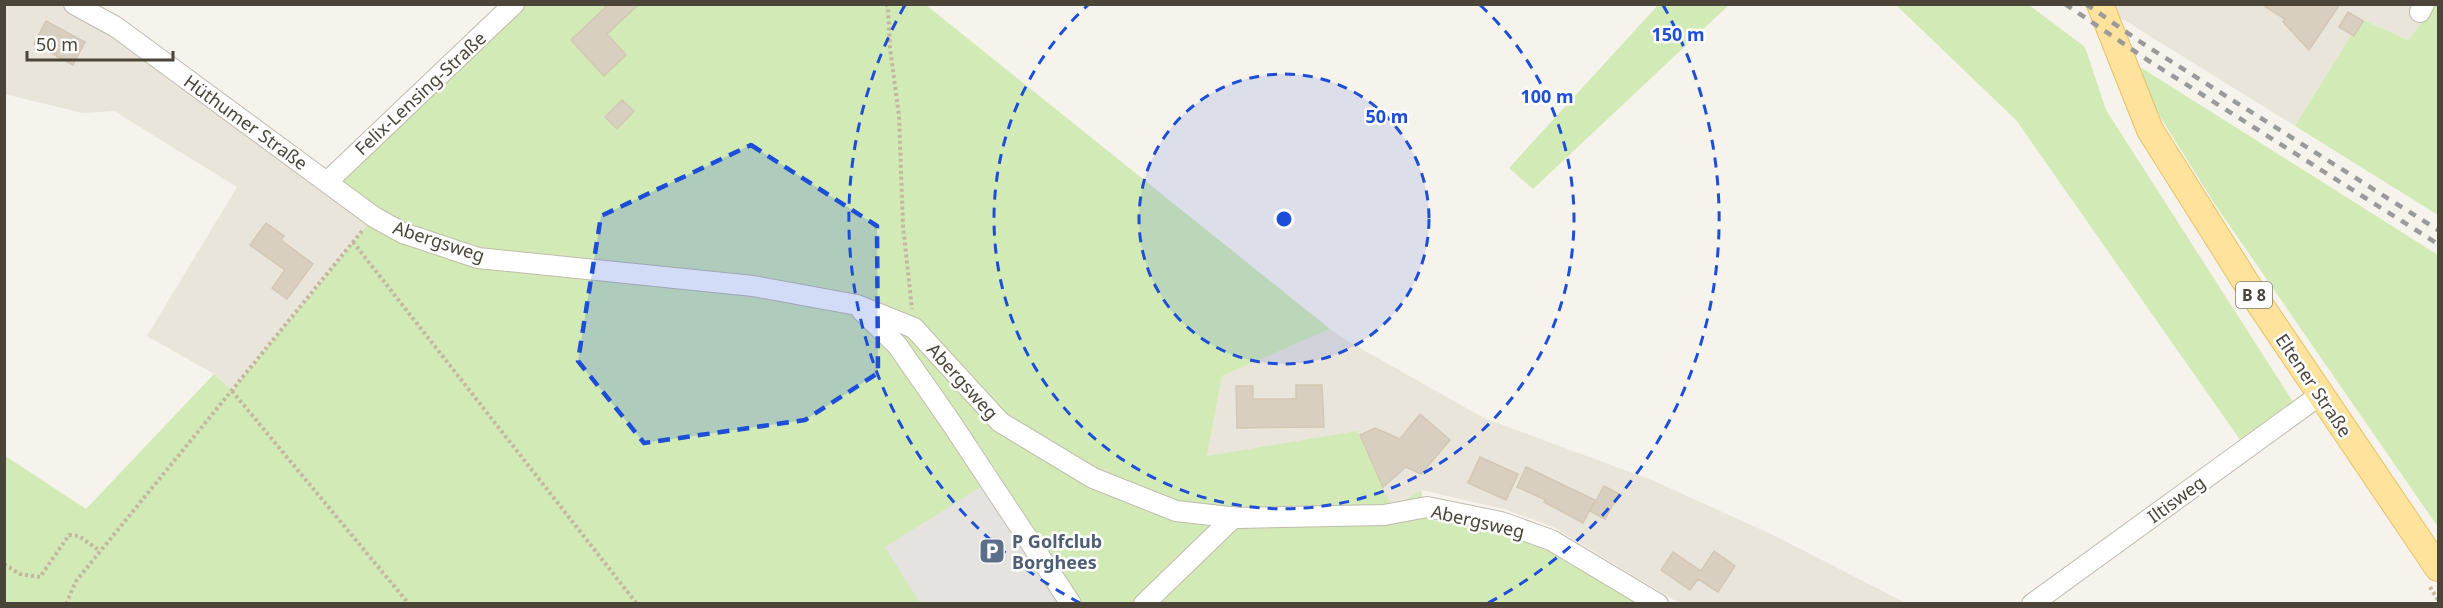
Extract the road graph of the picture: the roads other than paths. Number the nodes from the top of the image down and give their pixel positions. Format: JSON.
{"nodes":[{"id":1,"x":74,"y":4,"type":"edge"},
{"id":2,"x":514,"y":4,"type":"edge"},
{"id":3,"x":2100,"y":4,"type":"edge"},
{"id":4,"x":327,"y":182,"type":"junction"},
{"id":5,"x":857,"y":305,"type":"junction"},
{"id":6,"x":2320,"y":395,"type":"junction"},
{"id":7,"x":1234,"y":517,"type":"junction"},
{"id":8,"x":2439,"y":568,"type":"edge"},
{"id":9,"x":1071,"y":603,"type":"edge"},
{"id":10,"x":1144,"y":603,"type":"edge"},
{"id":11,"x":1658,"y":603,"type":"edge"},
{"id":12,"x":2032,"y":603,"type":"edge"}],
"edges":[{"from":1,"to":4,"type":"street","name":"Hüthumer Straße"},
{"from":2,"to":4,"type":"street","name":"Felix-Lensing-Straße"},
{"from":3,"to":6,"type":"main road","name":"Eltener Straße","number":"B 8"},
{"from":4,"to":5,"type":"street","name":"Abergsweg"},
{"from":5,"to":7,"type":"street","name":"Abergsweg"},
{"from":5,"to":9,"type":"street"},
{"from":6,"to":8,"type":"main road","name":"Eltener Straße","number":"B 8"},
{"from":6,"to":12,"type":"street","name":"Iltisweg"},
{"from":7,"to":10,"type":"street"},
{"from":7,"to":11,"type":"street","name":"Abergsweg"}]}
